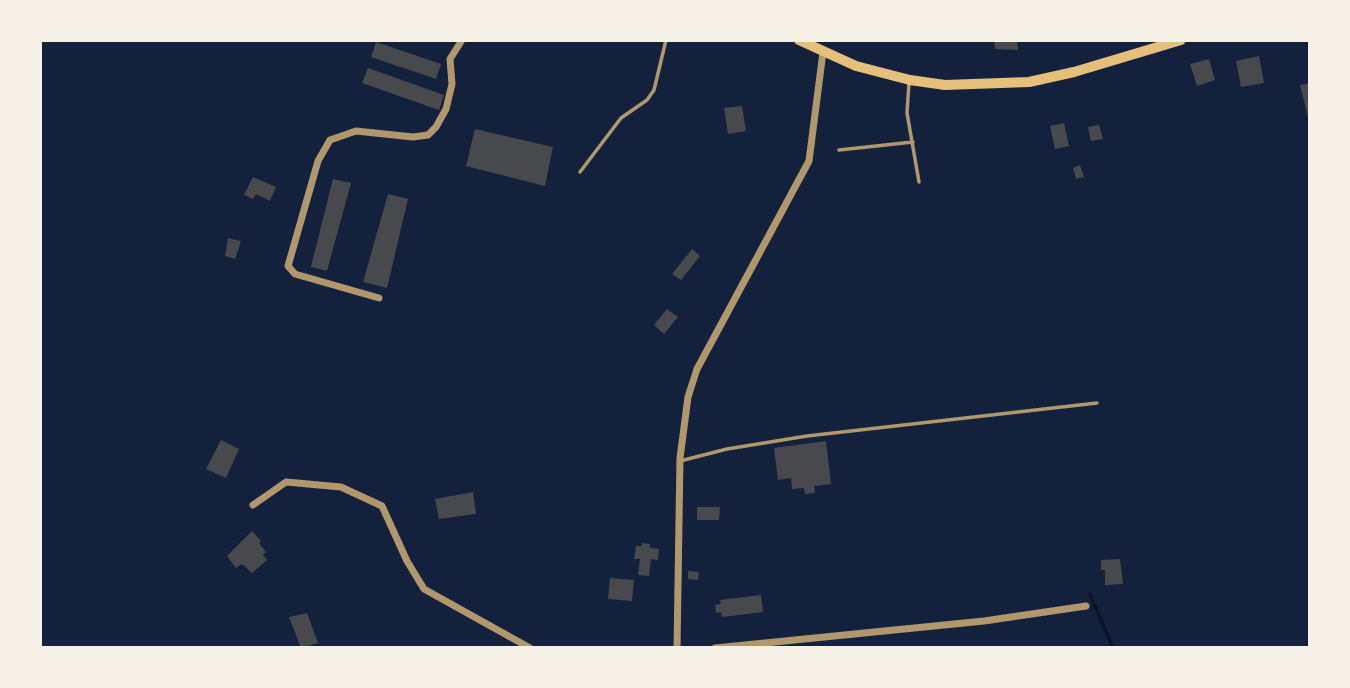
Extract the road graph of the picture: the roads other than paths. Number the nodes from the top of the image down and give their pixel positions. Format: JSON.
{"nodes":[{"id":1,"x":462,"y":40,"type":"edge"},
{"id":2,"x":666,"y":40,"type":"edge"},
{"id":3,"x":799,"y":40,"type":"edge"},
{"id":4,"x":1181,"y":40,"type":"edge"},
{"id":5,"x":822,"y":52,"type":"junction"},
{"id":6,"x":910,"y":80,"type":"junction"},
{"id":7,"x":912,"y":142,"type":"junction"},
{"id":8,"x":839,"y":150,"type":"dead end"},
{"id":9,"x":580,"y":172,"type":"dead end"},
{"id":10,"x":919,"y":182,"type":"dead end"},
{"id":11,"x":379,"y":298,"type":"dead end"},
{"id":12,"x":1097,"y":404,"type":"dead end"},
{"id":13,"x":680,"y":461,"type":"junction"},
{"id":14,"x":253,"y":505,"type":"dead end"},
{"id":15,"x":1086,"y":606,"type":"dead end"},
{"id":16,"x":530,"y":648,"type":"edge"},
{"id":17,"x":677,"y":648,"type":"edge"},
{"id":18,"x":715,"y":648,"type":"edge"}],
"edges":[{"from":1,"to":11,"type":"street"},
{"from":2,"to":9,"type":"lane"},
{"from":3,"to":5,"type":"main road"},
{"from":4,"to":6,"type":"main road"},
{"from":5,"to":6,"type":"main road"},
{"from":5,"to":13,"type":"street"},
{"from":6,"to":7,"type":"lane"},
{"from":7,"to":8,"type":"lane"},
{"from":7,"to":10,"type":"lane"},
{"from":12,"to":13,"type":"lane"},
{"from":13,"to":17,"type":"street"},
{"from":14,"to":16,"type":"street"},
{"from":15,"to":18,"type":"street"}]}
